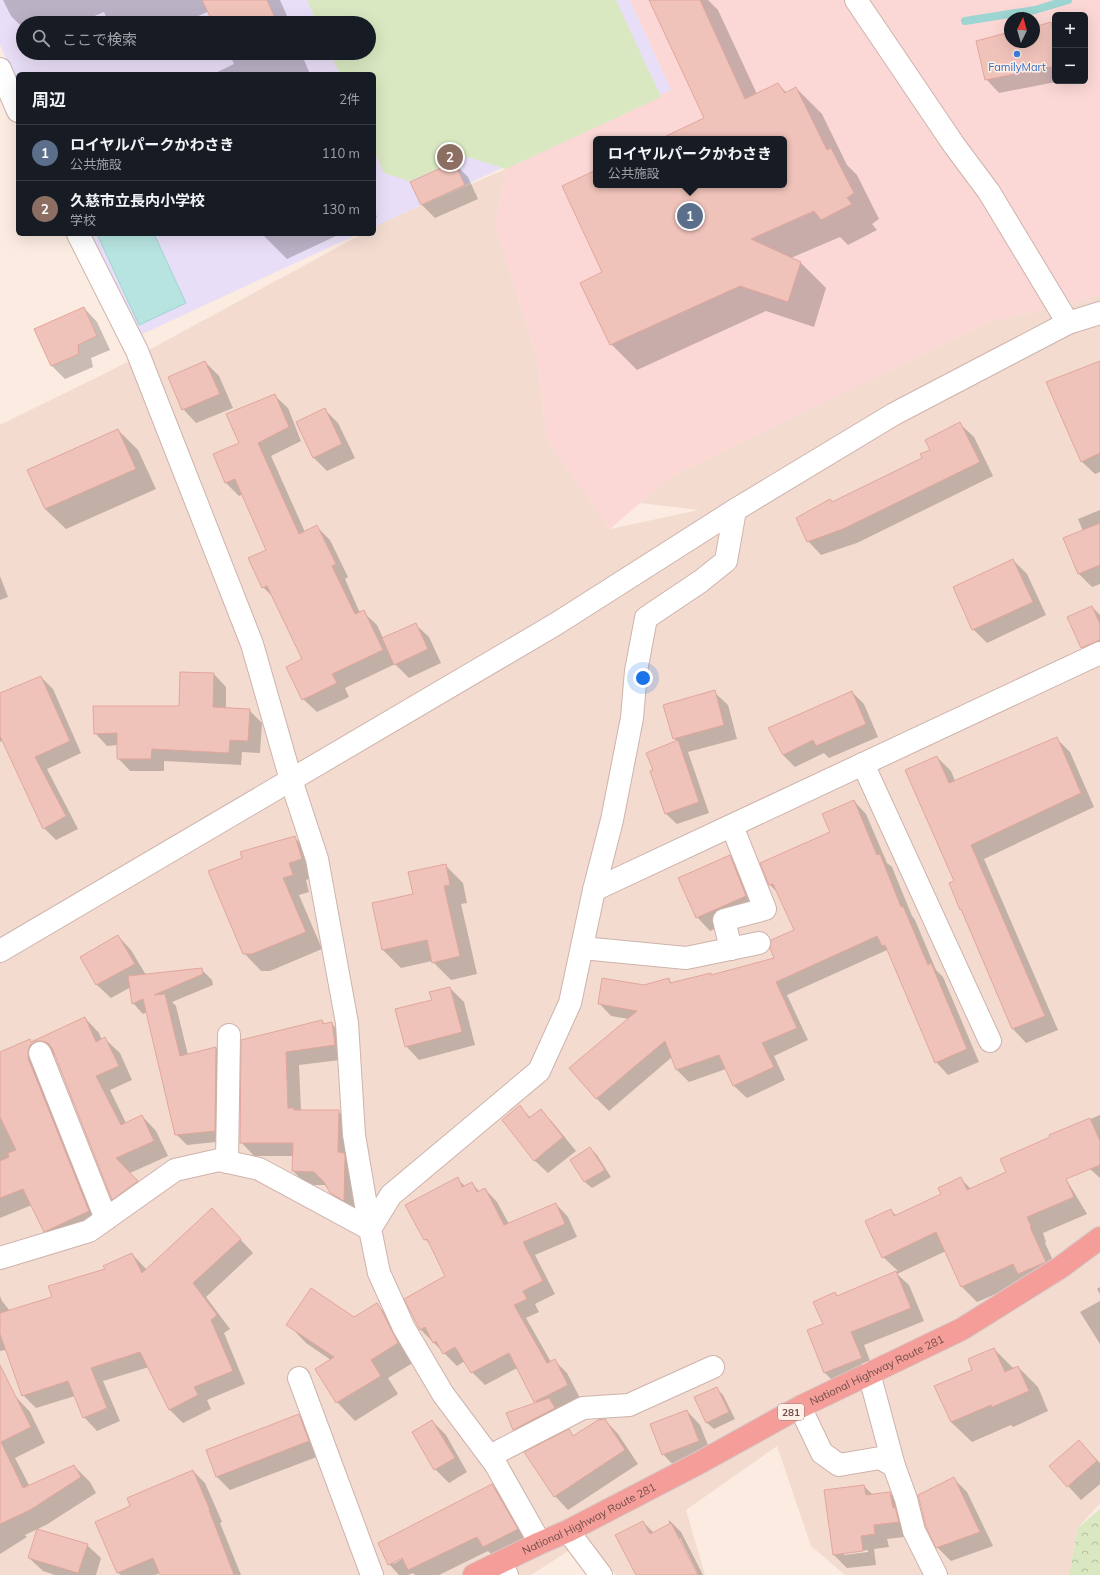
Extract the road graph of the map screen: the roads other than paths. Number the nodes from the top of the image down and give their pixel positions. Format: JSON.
{"nodes":[{"id":1,"x":856,"y":0,"type":"edge"},
{"id":2,"x":0,"y":70,"type":"edge"},
{"id":3,"x":16,"y":106,"type":"edge"},
{"id":4,"x":79,"y":236,"type":"edge"},
{"id":5,"x":1100,"y":313,"type":"edge"},
{"id":6,"x":1068,"y":323,"type":"junction"},
{"id":7,"x":735,"y":510,"type":"junction"},
{"id":8,"x":1100,"y":653,"type":"edge"},
{"id":9,"x":863,"y":764,"type":"junction"},
{"id":10,"x":292,"y":780,"type":"junction"},
{"id":11,"x":732,"y":826,"type":"junction"},
{"id":12,"x":594,"y":890,"type":"junction"},
{"id":13,"x":759,"y":943,"type":"dead end"},
{"id":14,"x":582,"y":948,"type":"junction"},
{"id":15,"x":732,"y":949,"type":"junction"},
{"id":16,"x":0,"y":951,"type":"edge"},
{"id":17,"x":229,"y":1035,"type":"dead end"},
{"id":18,"x":990,"y":1041,"type":"dead end"},
{"id":19,"x":40,"y":1053,"type":"dead end"},
{"id":20,"x":227,"y":1162,"type":"junction"},
{"id":21,"x":106,"y":1219,"type":"junction"},
{"id":22,"x":370,"y":1229,"type":"junction"},
{"id":23,"x":1100,"y":1238,"type":"edge"},
{"id":24,"x":0,"y":1258,"type":"edge"},
{"id":25,"x":713,"y":1367,"type":"dead end"},
{"id":26,"x":869,"y":1373,"type":"junction"},
{"id":27,"x":299,"y":1378,"type":"dead end"},
{"id":28,"x":800,"y":1407,"type":"junction"},
{"id":29,"x":490,"y":1456,"type":"junction"},
{"id":30,"x":894,"y":1466,"type":"junction"},
{"id":31,"x":568,"y":1531,"type":"junction"},
{"id":32,"x":540,"y":1543,"type":"junction"},
{"id":33,"x":503,"y":1569,"type":"edge"},
{"id":34,"x":372,"y":1575,"type":"edge"},
{"id":35,"x":474,"y":1575,"type":"edge"},
{"id":36,"x":601,"y":1575,"type":"edge"},
{"id":37,"x":936,"y":1575,"type":"edge"}],
"edges":[{"from":1,"to":6,"type":"street"},
{"from":2,"to":3,"type":"street"},
{"from":4,"to":10,"type":"street"},
{"from":5,"to":6,"type":"street"},
{"from":6,"to":7,"type":"street"},
{"from":7,"to":10,"type":"street"},
{"from":7,"to":12,"type":"street"},
{"from":8,"to":9,"type":"street"},
{"from":9,"to":11,"type":"street"},
{"from":9,"to":18,"type":"street"},
{"from":10,"to":16,"type":"street"},
{"from":10,"to":22,"type":"street"},
{"from":11,"to":12,"type":"street"},
{"from":11,"to":15,"type":"street"},
{"from":12,"to":14,"type":"street"},
{"from":13,"to":15,"type":"street"},
{"from":14,"to":15,"type":"street"},
{"from":14,"to":22,"type":"street"},
{"from":17,"to":20,"type":"street"},
{"from":19,"to":21,"type":"street"},
{"from":20,"to":21,"type":"street"},
{"from":20,"to":22,"type":"street"},
{"from":21,"to":24,"type":"street"},
{"from":22,"to":29,"type":"street"},
{"from":23,"to":26,"type":"highway","name":"National Highway Route 281","number":"281"},
{"from":25,"to":29,"type":"street"},
{"from":26,"to":28,"type":"highway","name":"National Highway Route 281","number":"281"},
{"from":26,"to":30,"type":"street"},
{"from":27,"to":34,"type":"street"},
{"from":28,"to":30,"type":"street"},
{"from":28,"to":31,"type":"highway","name":"National Highway Route 281","number":"281"},
{"from":29,"to":32,"type":"street"},
{"from":30,"to":37,"type":"street"},
{"from":31,"to":32,"type":"highway","name":"National Highway Route 281","number":"281"},
{"from":31,"to":36,"type":"street"},
{"from":32,"to":33,"type":"highway","name":"National Highway Route 281","number":"281"},
{"from":33,"to":35,"type":"highway","name":"National Highway Route 281","number":"281"}]}
